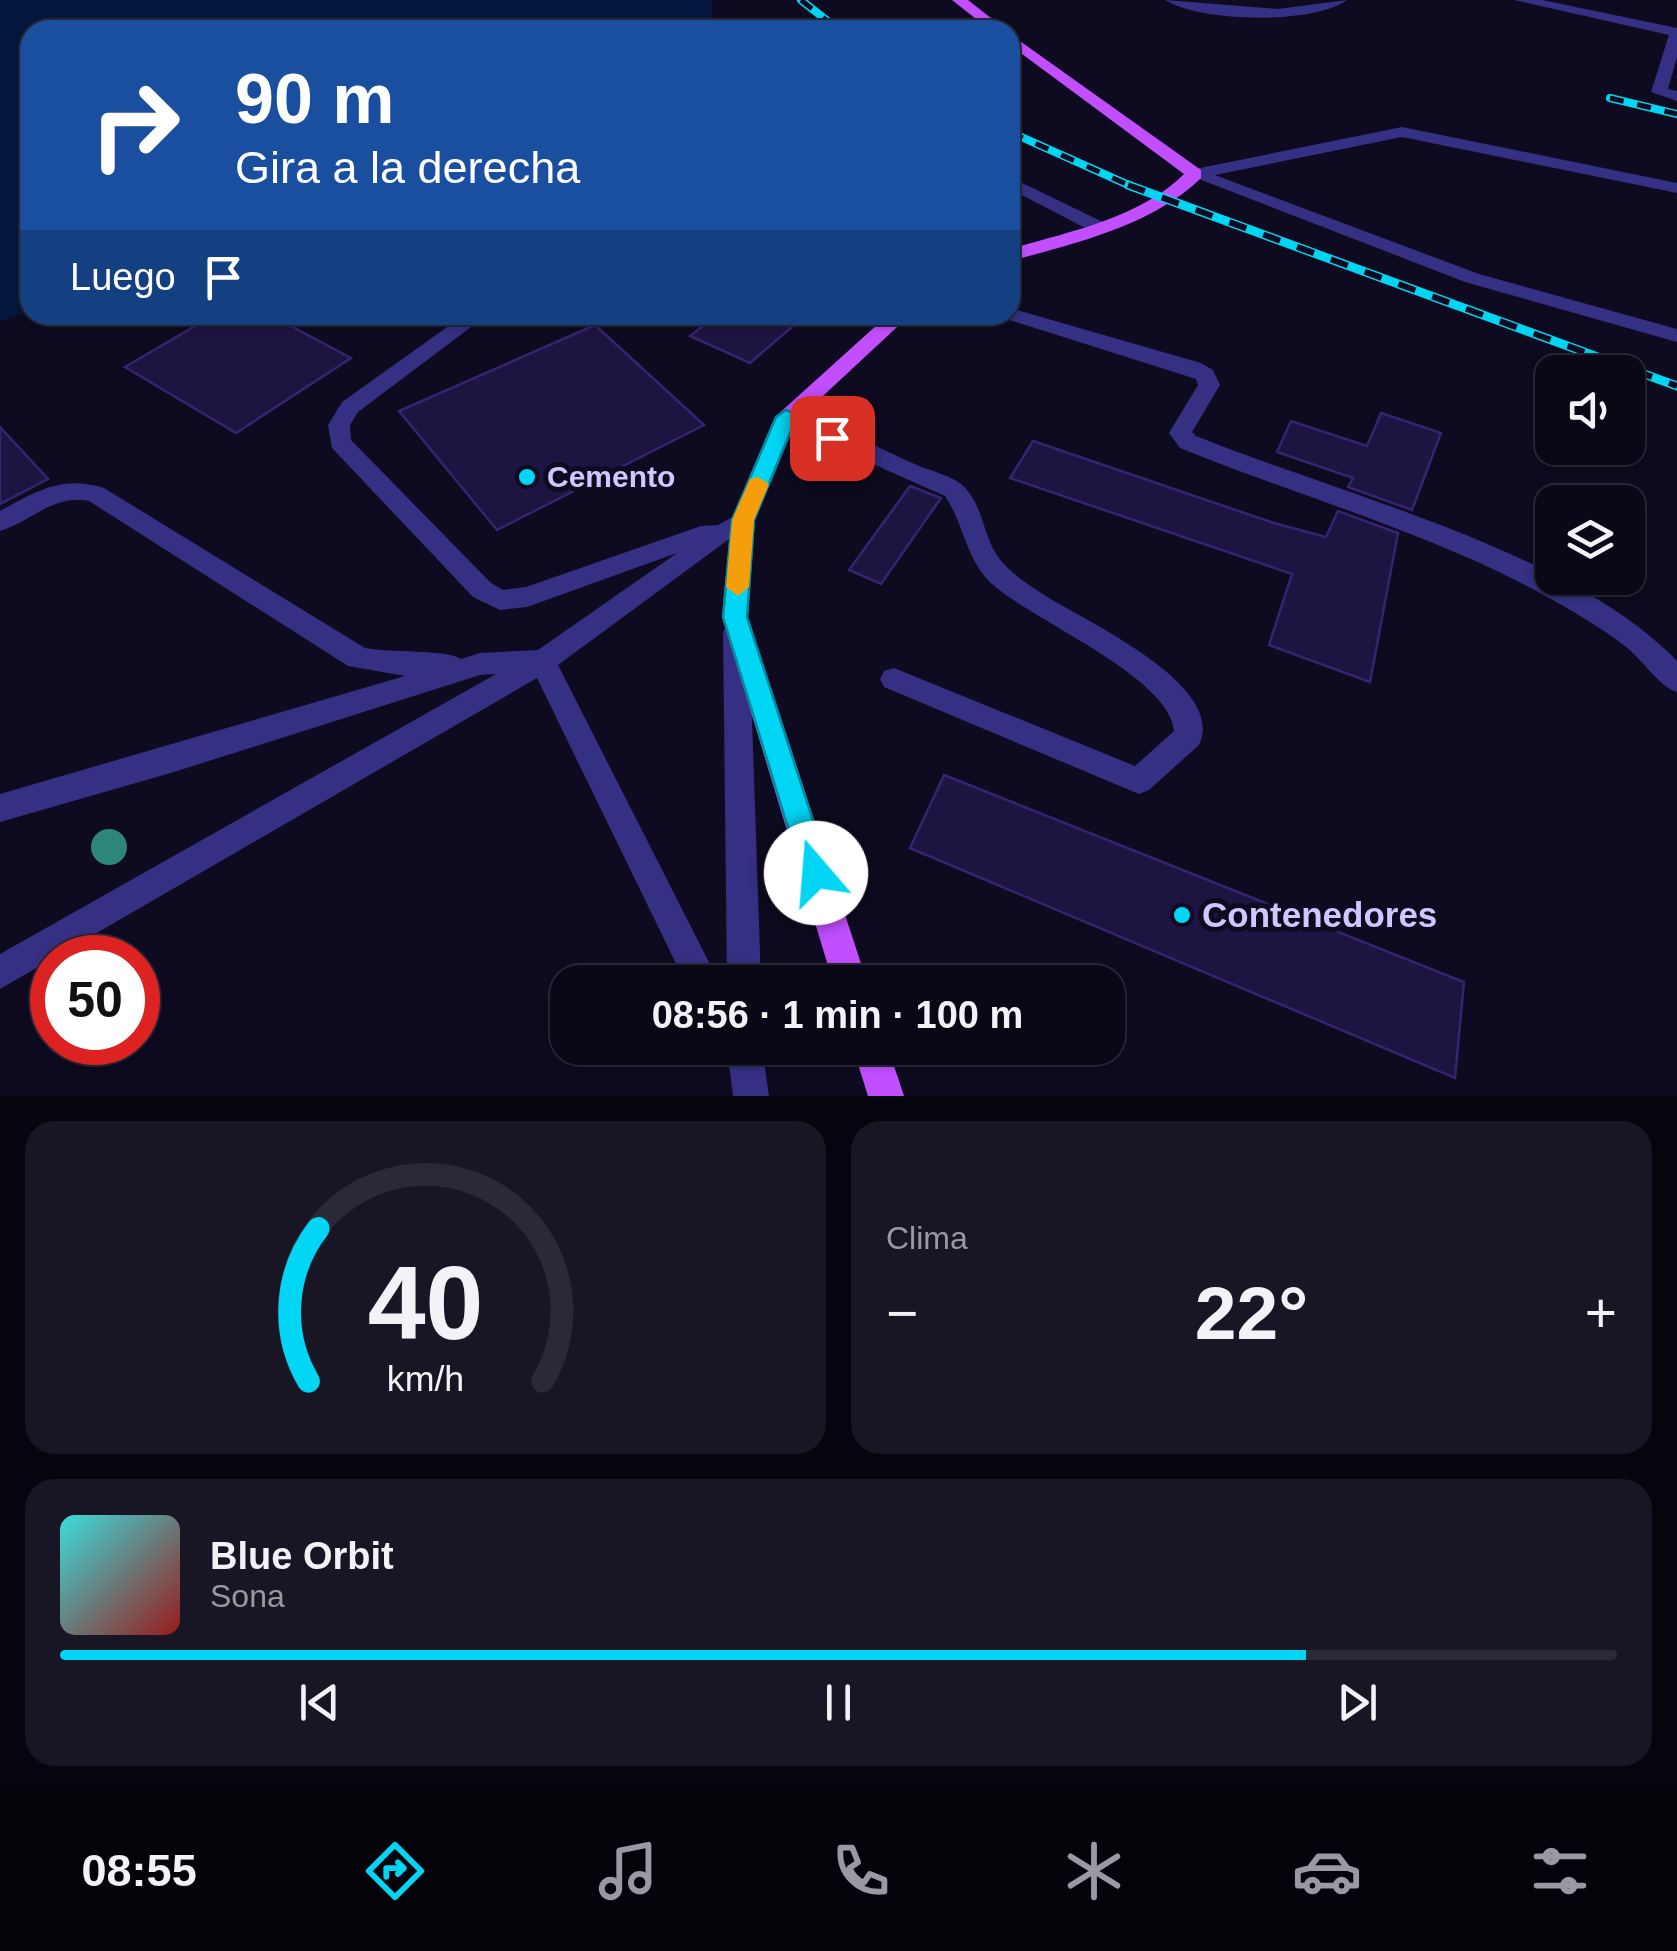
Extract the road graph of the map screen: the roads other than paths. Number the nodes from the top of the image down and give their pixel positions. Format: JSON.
{"nodes":[{"id":1,"x":959,"y":0,"type":"edge"},
{"id":2,"x":968,"y":0,"type":"edge"},
{"id":3,"x":1172,"y":0,"type":"edge"},
{"id":4,"x":1337,"y":0,"type":"edge"},
{"id":5,"x":1521,"y":0,"type":"edge"},
{"id":6,"x":1619,"y":0,"type":"edge"},
{"id":7,"x":978,"y":15,"type":"junction"},
{"id":8,"x":1615,"y":19,"type":"junction"},
{"id":9,"x":985,"y":20,"type":"edge"},
{"id":10,"x":1677,"y":32,"type":"edge"},
{"id":11,"x":1020,"y":45,"type":"edge"},
{"id":12,"x":1677,"y":96,"type":"edge"},
{"id":13,"x":1195,"y":174,"type":"junction"},
{"id":14,"x":1020,"y":187,"type":"edge"},
{"id":15,"x":1677,"y":188,"type":"edge"},
{"id":16,"x":1098,"y":227,"type":"junction"},
{"id":17,"x":1020,"y":252,"type":"edge"},
{"id":18,"x":1020,"y":317,"type":"edge"},
{"id":19,"x":463,"y":325,"type":"edge"},
{"id":20,"x":888,"y":325,"type":"edge"},
{"id":21,"x":1677,"y":336,"type":"edge"},
{"id":22,"x":786,"y":417,"type":"junction"},
{"id":23,"x":743,"y":520,"type":"junction"},
{"id":24,"x":0,"y":522,"type":"edge"},
{"id":25,"x":735,"y":617,"type":"junction"},
{"id":26,"x":542,"y":661,"type":"junction"},
{"id":27,"x":480,"y":664,"type":"junction"},
{"id":28,"x":894,"y":679,"type":"dead end"},
{"id":29,"x":1677,"y":680,"type":"edge"},
{"id":30,"x":0,"y":808,"type":"edge"},
{"id":31,"x":694,"y":965,"type":"edge"},
{"id":32,"x":744,"y":965,"type":"edge"},
{"id":33,"x":845,"y":965,"type":"edge"},
{"id":34,"x":0,"y":972,"type":"edge"},
{"id":35,"x":876,"y":1065,"type":"edge"},
{"id":36,"x":886,"y":1096,"type":"edge"}],
"edges":[{"from":1,"to":7,"type":"main road"},
{"from":2,"to":7,"type":"street"},
{"from":3,"to":4,"type":"street"},
{"from":5,"to":8,"type":"street"},
{"from":6,"to":8,"type":"street"},
{"from":7,"to":9,"type":"main road"},
{"from":8,"to":10,"type":"street"},
{"from":10,"to":12,"type":"street"},
{"from":11,"to":13,"type":"main road"},
{"from":13,"to":15,"type":"street"},
{"from":13,"to":16,"type":"main road"},
{"from":13,"to":21,"type":"street"},
{"from":14,"to":16,"type":"street"},
{"from":16,"to":17,"type":"main road"},
{"from":18,"to":29,"type":"street"},
{"from":19,"to":23,"type":"street"},
{"from":20,"to":22,"type":"main road"},
{"from":22,"to":23,"type":"main road"},
{"from":22,"to":28,"type":"street"},
{"from":23,"to":25,"type":"main road"},
{"from":23,"to":26,"type":"street"},
{"from":24,"to":27,"type":"street"},
{"from":25,"to":32,"type":"street"},
{"from":25,"to":33,"type":"main road"},
{"from":26,"to":27,"type":"street"},
{"from":26,"to":31,"type":"street"},
{"from":26,"to":34,"type":"street"},
{"from":27,"to":30,"type":"street"},
{"from":35,"to":36,"type":"main road"}]}
